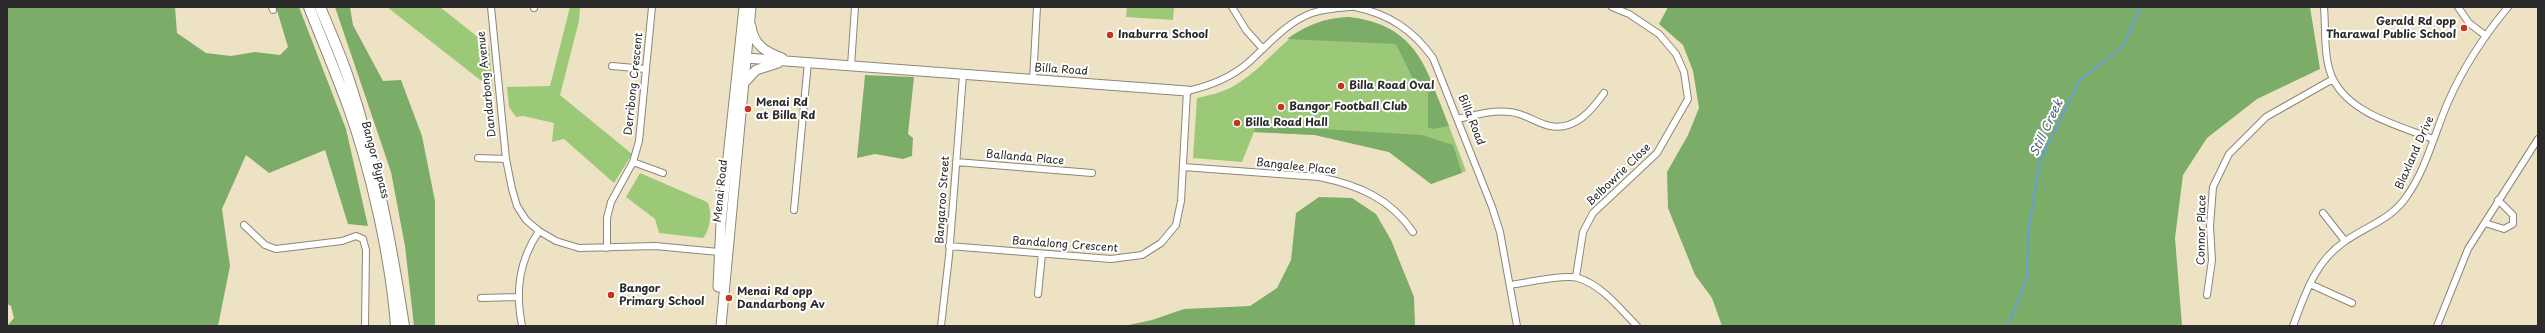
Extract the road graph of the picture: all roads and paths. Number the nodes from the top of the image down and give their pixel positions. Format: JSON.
{"nodes":[{"id":1,"x":308,"y":7,"type":"edge"},
{"id":2,"x":320,"y":7,"type":"edge"},
{"id":3,"x":491,"y":7,"type":"edge"},
{"id":4,"x":652,"y":7,"type":"edge"},
{"id":5,"x":744,"y":7,"type":"edge"},
{"id":6,"x":751,"y":7,"type":"edge"},
{"id":7,"x":856,"y":7,"type":"edge"},
{"id":8,"x":1037,"y":7,"type":"edge"},
{"id":9,"x":1232,"y":7,"type":"edge"},
{"id":10,"x":1344,"y":7,"type":"edge"},
{"id":11,"x":1351,"y":7,"type":"edge"},
{"id":12,"x":1355,"y":7,"type":"edge"},
{"id":13,"x":1612,"y":7,"type":"edge"},
{"id":14,"x":2324,"y":7,"type":"edge"},
{"id":15,"x":2458,"y":7,"type":"edge"},
{"id":16,"x":2508,"y":7,"type":"edge"},
{"id":17,"x":741,"y":30,"type":"junction"},
{"id":18,"x":2486,"y":36,"type":"junction"},
{"id":19,"x":1263,"y":49,"type":"junction"},
{"id":20,"x":746,"y":58,"type":"junction"},
{"id":21,"x":797,"y":62,"type":"junction"},
{"id":22,"x":808,"y":62,"type":"junction"},
{"id":23,"x":612,"y":66,"type":"dead end"},
{"id":24,"x":851,"y":66,"type":"junction"},
{"id":25,"x":646,"y":69,"type":"junction"},
{"id":26,"x":963,"y":75,"type":"junction"},
{"id":27,"x":2333,"y":79,"type":"junction"},
{"id":28,"x":1033,"y":80,"type":"junction"},
{"id":29,"x":744,"y":84,"type":"junction"},
{"id":30,"x":734,"y":91,"type":"junction"},
{"id":31,"x":1187,"y":91,"type":"junction"},
{"id":32,"x":1604,"y":93,"type":"dead end"},
{"id":33,"x":1458,"y":119,"type":"junction"},
{"id":34,"x":2433,"y":139,"type":"junction"},
{"id":35,"x":2538,"y":139,"type":"edge"},
{"id":36,"x":478,"y":158,"type":"dead end"},
{"id":37,"x":506,"y":158,"type":"junction"},
{"id":38,"x":633,"y":162,"type":"junction"},
{"id":39,"x":956,"y":162,"type":"junction"},
{"id":40,"x":1184,"y":167,"type":"junction"},
{"id":41,"x":1092,"y":173,"type":"dead end"},
{"id":42,"x":663,"y":174,"type":"dead end"},
{"id":43,"x":2498,"y":200,"type":"junction"},
{"id":44,"x":794,"y":210,"type":"dead end"},
{"id":45,"x":2323,"y":213,"type":"dead end"},
{"id":46,"x":2484,"y":223,"type":"junction"},
{"id":47,"x":244,"y":225,"type":"dead end"},
{"id":48,"x":539,"y":231,"type":"junction"},
{"id":49,"x":1413,"y":232,"type":"dead end"},
{"id":50,"x":2345,"y":241,"type":"junction"},
{"id":51,"x":949,"y":246,"type":"junction"},
{"id":52,"x":607,"y":248,"type":"junction"},
{"id":53,"x":723,"y":252,"type":"junction"},
{"id":54,"x":1042,"y":254,"type":"junction"},
{"id":55,"x":1576,"y":277,"type":"junction"},
{"id":56,"x":2310,"y":284,"type":"junction"},
{"id":57,"x":1510,"y":285,"type":"junction"},
{"id":58,"x":1038,"y":294,"type":"dead end"},
{"id":59,"x":2207,"y":295,"type":"dead end"},
{"id":60,"x":518,"y":297,"type":"junction"},
{"id":61,"x":481,"y":298,"type":"dead end"},
{"id":62,"x":2352,"y":303,"type":"dead end"},
{"id":63,"x":365,"y":326,"type":"edge"},
{"id":64,"x":396,"y":326,"type":"edge"},
{"id":65,"x":404,"y":326,"type":"edge"},
{"id":66,"x":522,"y":326,"type":"edge"},
{"id":67,"x":716,"y":326,"type":"edge"},
{"id":68,"x":721,"y":326,"type":"edge"},
{"id":69,"x":940,"y":326,"type":"edge"},
{"id":70,"x":1517,"y":326,"type":"edge"},
{"id":71,"x":1637,"y":326,"type":"edge"},
{"id":72,"x":2293,"y":326,"type":"edge"},
{"id":73,"x":2437,"y":326,"type":"edge"}],
"edges":[{"from":1,"to":64,"type":"main road","name":"Bangor Bypass"},
{"from":2,"to":65,"type":"main road","name":"Bangor Bypass"},
{"from":3,"to":37,"type":"street","name":"Dandarbong Avenue"},
{"from":4,"to":25,"type":"street","name":"Derribong Crescent"},
{"from":5,"to":17,"type":"main road","name":"Menai Road"},
{"from":6,"to":20,"type":"main road","name":"Menai Road"},
{"from":6,"to":21,"type":"main road"},
{"from":7,"to":24,"type":"street"},
{"from":8,"to":28,"type":"street"},
{"from":9,"to":19,"type":"street"},
{"from":10,"to":11,"type":"street","name":"Billa Road"},
{"from":10,"to":19,"type":"street","name":"Billa Road"},
{"from":12,"to":33,"type":"street","name":"Billa Road"},
{"from":13,"to":55,"type":"street","name":"Belbowrie Close"},
{"from":14,"to":27,"type":"street"},
{"from":15,"to":18,"type":"street"},
{"from":16,"to":18,"type":"street","name":"Blaxland Drive"},
{"from":17,"to":20,"type":"main road","name":"Menai Road"},
{"from":17,"to":30,"type":"main road","name":"Menai Road"},
{"from":18,"to":34,"type":"street","name":"Blaxland Drive"},
{"from":19,"to":31,"type":"street","name":"Billa Road"},
{"from":20,"to":21,"type":"main road","name":"Billa Road"},
{"from":20,"to":29,"type":"main road","name":"Menai Road"},
{"from":20,"to":30,"type":"main road","name":"Menai Road"},
{"from":21,"to":22,"type":"main road","name":"Billa Road"},
{"from":21,"to":29,"type":"main road"},
{"from":22,"to":24,"type":"main road","name":"Billa Road"},
{"from":22,"to":44,"type":"street"},
{"from":23,"to":25,"type":"street"},
{"from":24,"to":26,"type":"main road","name":"Billa Road"},
{"from":25,"to":38,"type":"street","name":"Derribong Crescent"},
{"from":26,"to":28,"type":"main road","name":"Billa Road"},
{"from":26,"to":39,"type":"street","name":"Bangaroo Street"},
{"from":27,"to":34,"type":"street"},
{"from":27,"to":59,"type":"street","name":"Connor Place"},
{"from":28,"to":31,"type":"main road","name":"Billa Road"},
{"from":29,"to":53,"type":"main road","name":"Menai Road"},
{"from":30,"to":53,"type":"main road","name":"Menai Road"},
{"from":31,"to":40,"type":"street","name":"Bandalong Crescent"},
{"from":32,"to":33,"type":"street"},
{"from":33,"to":57,"type":"street","name":"Billa Road"},
{"from":34,"to":50,"type":"street","name":"Blaxland Drive"},
{"from":35,"to":43,"type":"street"},
{"from":36,"to":37,"type":"street"},
{"from":37,"to":48,"type":"street","name":"Dandarbong Avenue"},
{"from":38,"to":42,"type":"street"},
{"from":38,"to":52,"type":"street","name":"Derribong Crescent"},
{"from":39,"to":41,"type":"street","name":"Ballanda Place"},
{"from":39,"to":51,"type":"street","name":"Bangaroo Street"},
{"from":40,"to":49,"type":"street","name":"Bangalee Place"},
{"from":40,"to":54,"type":"street","name":"Bandalong Crescent"},
{"from":43,"to":46,"type":"street"},
{"from":43,"to":46,"type":"street"},
{"from":45,"to":50,"type":"street"},
{"from":46,"to":73,"type":"street"},
{"from":47,"to":63,"type":"street"},
{"from":48,"to":52,"type":"street","name":"Dandarbong Avenue"},
{"from":48,"to":60,"type":"street"},
{"from":50,"to":56,"type":"street","name":"Blaxland Drive"},
{"from":51,"to":54,"type":"street","name":"Bandalong Crescent"},
{"from":51,"to":69,"type":"street","name":"Bangaroo Street"},
{"from":52,"to":53,"type":"street","name":"Dandarbong Avenue"},
{"from":53,"to":67,"type":"main road","name":"Menai Road"},
{"from":53,"to":68,"type":"main road","name":"Menai Road"},
{"from":54,"to":58,"type":"street"},
{"from":55,"to":57,"type":"street"},
{"from":55,"to":71,"type":"street"},
{"from":56,"to":62,"type":"street"},
{"from":56,"to":72,"type":"street","name":"Blaxland Drive"},
{"from":57,"to":70,"type":"street","name":"Billa Road"},
{"from":60,"to":61,"type":"street"},
{"from":60,"to":66,"type":"street"}]}
